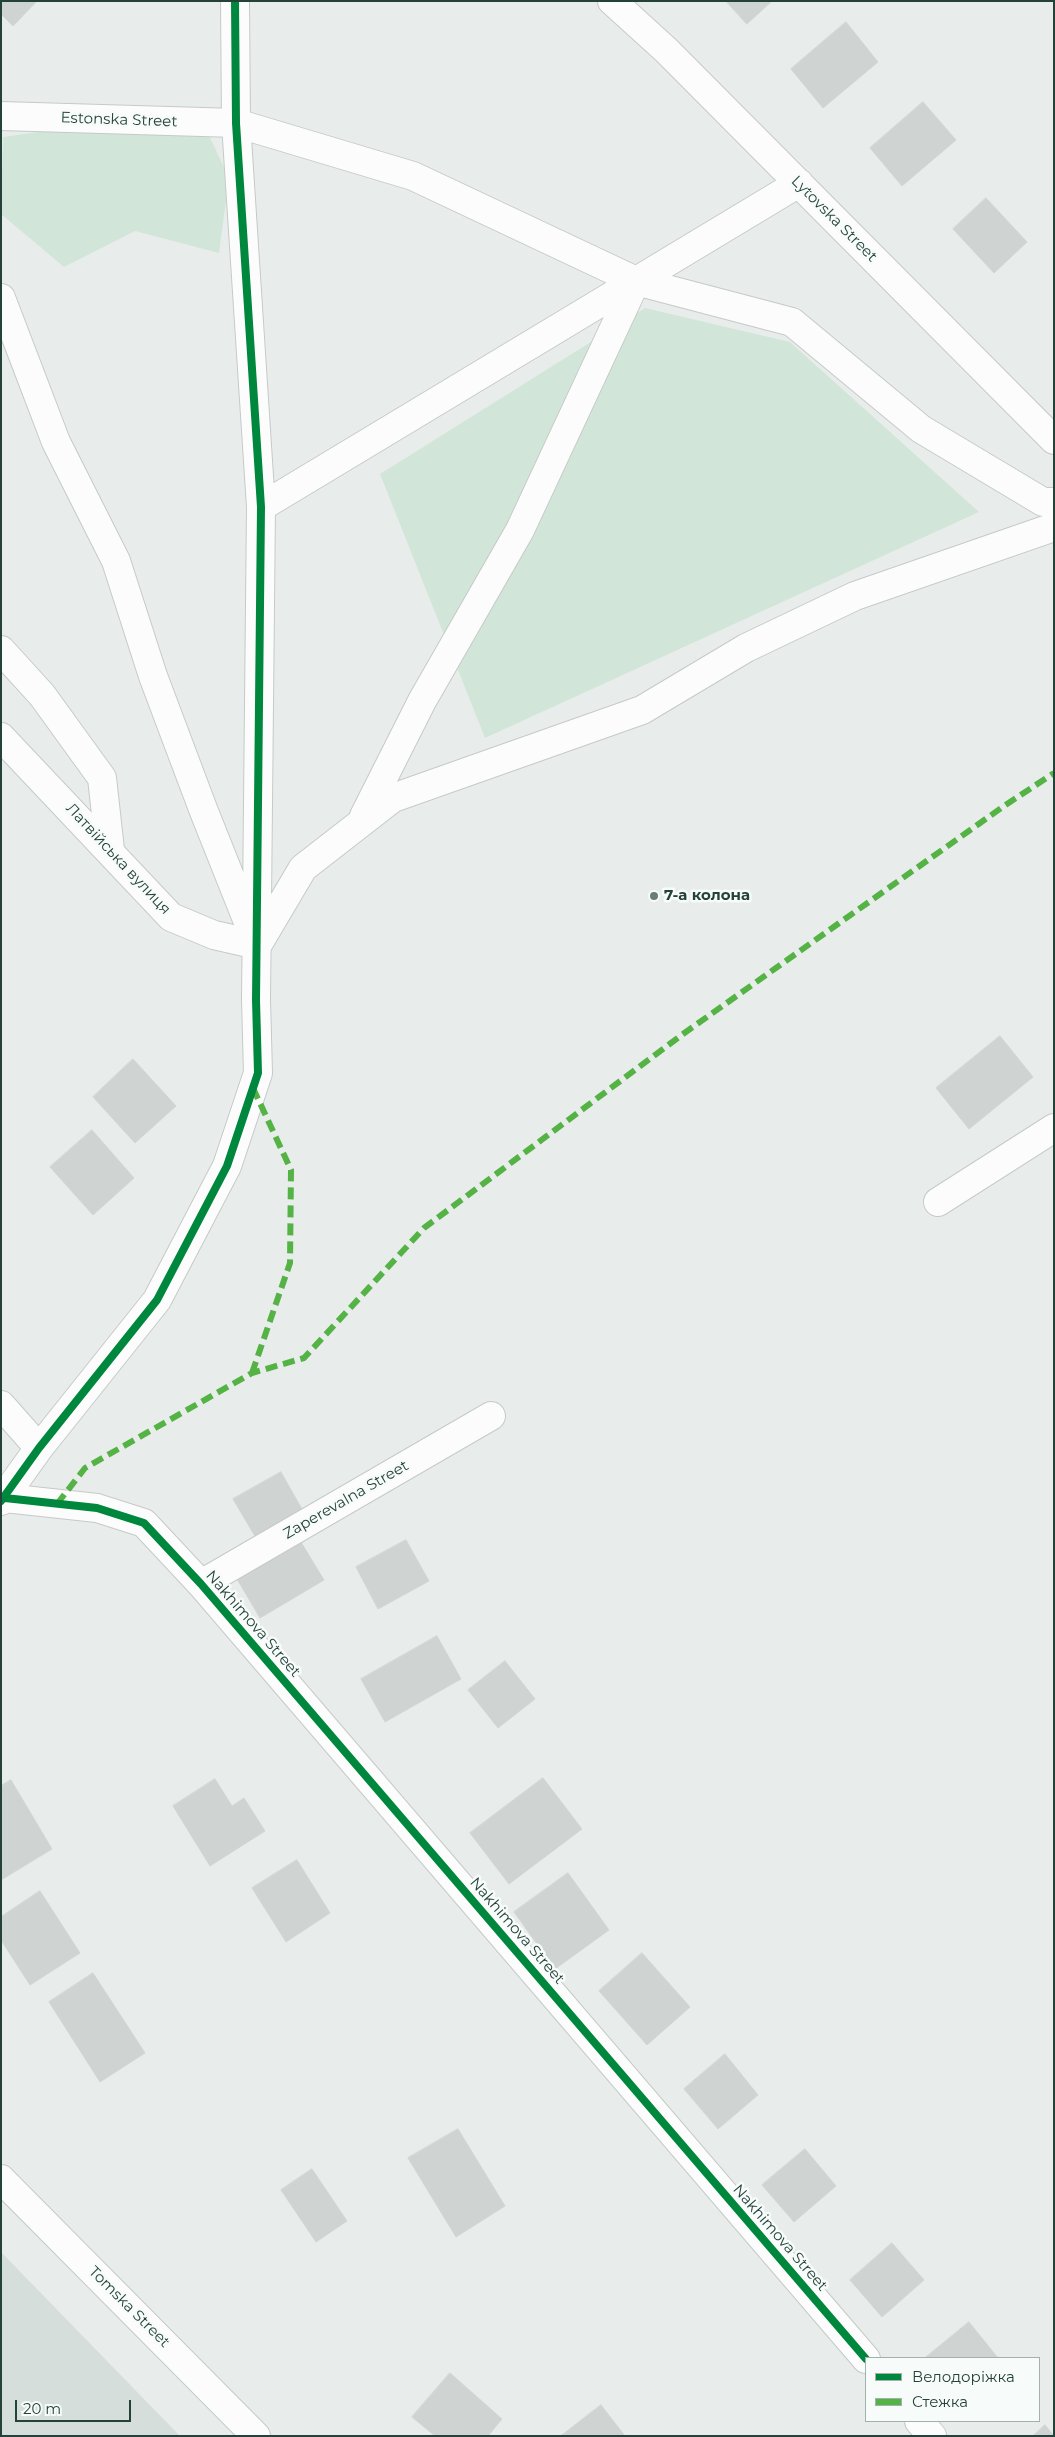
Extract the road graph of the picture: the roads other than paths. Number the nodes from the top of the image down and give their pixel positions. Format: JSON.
{"nodes":[{"id":1,"x":235,"y":1,"type":"edge"},
{"id":2,"x":612,"y":1,"type":"edge"},
{"id":3,"x":1,"y":116,"type":"edge"},
{"id":4,"x":236,"y":123,"type":"junction"},
{"id":5,"x":798,"y":183,"type":"junction"},
{"id":6,"x":636,"y":281,"type":"junction"},
{"id":7,"x":1,"y":298,"type":"edge"},
{"id":8,"x":1054,"y":440,"type":"edge"},
{"id":9,"x":1054,"y":502,"type":"edge"},
{"id":10,"x":261,"y":507,"type":"junction"},
{"id":11,"x":1054,"y":527,"type":"edge"},
{"id":12,"x":1,"y":650,"type":"edge"},
{"id":13,"x":1,"y":737,"type":"edge"},
{"id":14,"x":359,"y":824,"type":"junction"},
{"id":15,"x":110,"y":850,"type":"junction"},
{"id":16,"x":258,"y":945,"type":"junction"},
{"id":17,"x":1054,"y":1128,"type":"edge"},
{"id":18,"x":938,"y":1202,"type":"dead end"},
{"id":19,"x":1,"y":1405,"type":"edge"},
{"id":20,"x":491,"y":1416,"type":"dead end"},
{"id":21,"x":39,"y":1448,"type":"junction"},
{"id":22,"x":3,"y":1499,"type":"edge"},
{"id":23,"x":201,"y":1584,"type":"junction"},
{"id":24,"x":1,"y":2179,"type":"edge"},
{"id":25,"x":865,"y":2358,"type":"edge"},
{"id":26,"x":920,"y":2422,"type":"edge"},
{"id":27,"x":256,"y":2436,"type":"edge"},
{"id":28,"x":932,"y":2436,"type":"edge"}],
"edges":[{"from":1,"to":4,"type":"street"},
{"from":2,"to":5,"type":"street","name":"Lytovska Street"},
{"from":3,"to":4,"type":"street","name":"Estonska Street"},
{"from":4,"to":6,"type":"street","name":"Estonska Street"},
{"from":4,"to":10,"type":"street"},
{"from":5,"to":6,"type":"street"},
{"from":5,"to":8,"type":"street","name":"Lytovska Street"},
{"from":6,"to":9,"type":"street","name":"Estonska Street"},
{"from":6,"to":10,"type":"street"},
{"from":6,"to":14,"type":"street"},
{"from":7,"to":16,"type":"street"},
{"from":10,"to":16,"type":"street"},
{"from":11,"to":14,"type":"street"},
{"from":12,"to":15,"type":"street"},
{"from":13,"to":15,"type":"street","name":"Латвiйська вулиця"},
{"from":14,"to":16,"type":"street"},
{"from":15,"to":16,"type":"street","name":"Латвiйська вулиця"},
{"from":16,"to":21,"type":"street"},
{"from":17,"to":18,"type":"street"},
{"from":19,"to":21,"type":"street"},
{"from":20,"to":23,"type":"street","name":"Zaperevalna Street"},
{"from":21,"to":22,"type":"street"},
{"from":22,"to":23,"type":"street","name":"Nakhimova Street"},
{"from":23,"to":25,"type":"street","name":"Nakhimova Street"},
{"from":24,"to":27,"type":"street","name":"Tomska Street"},
{"from":26,"to":28,"type":"street"}]}
